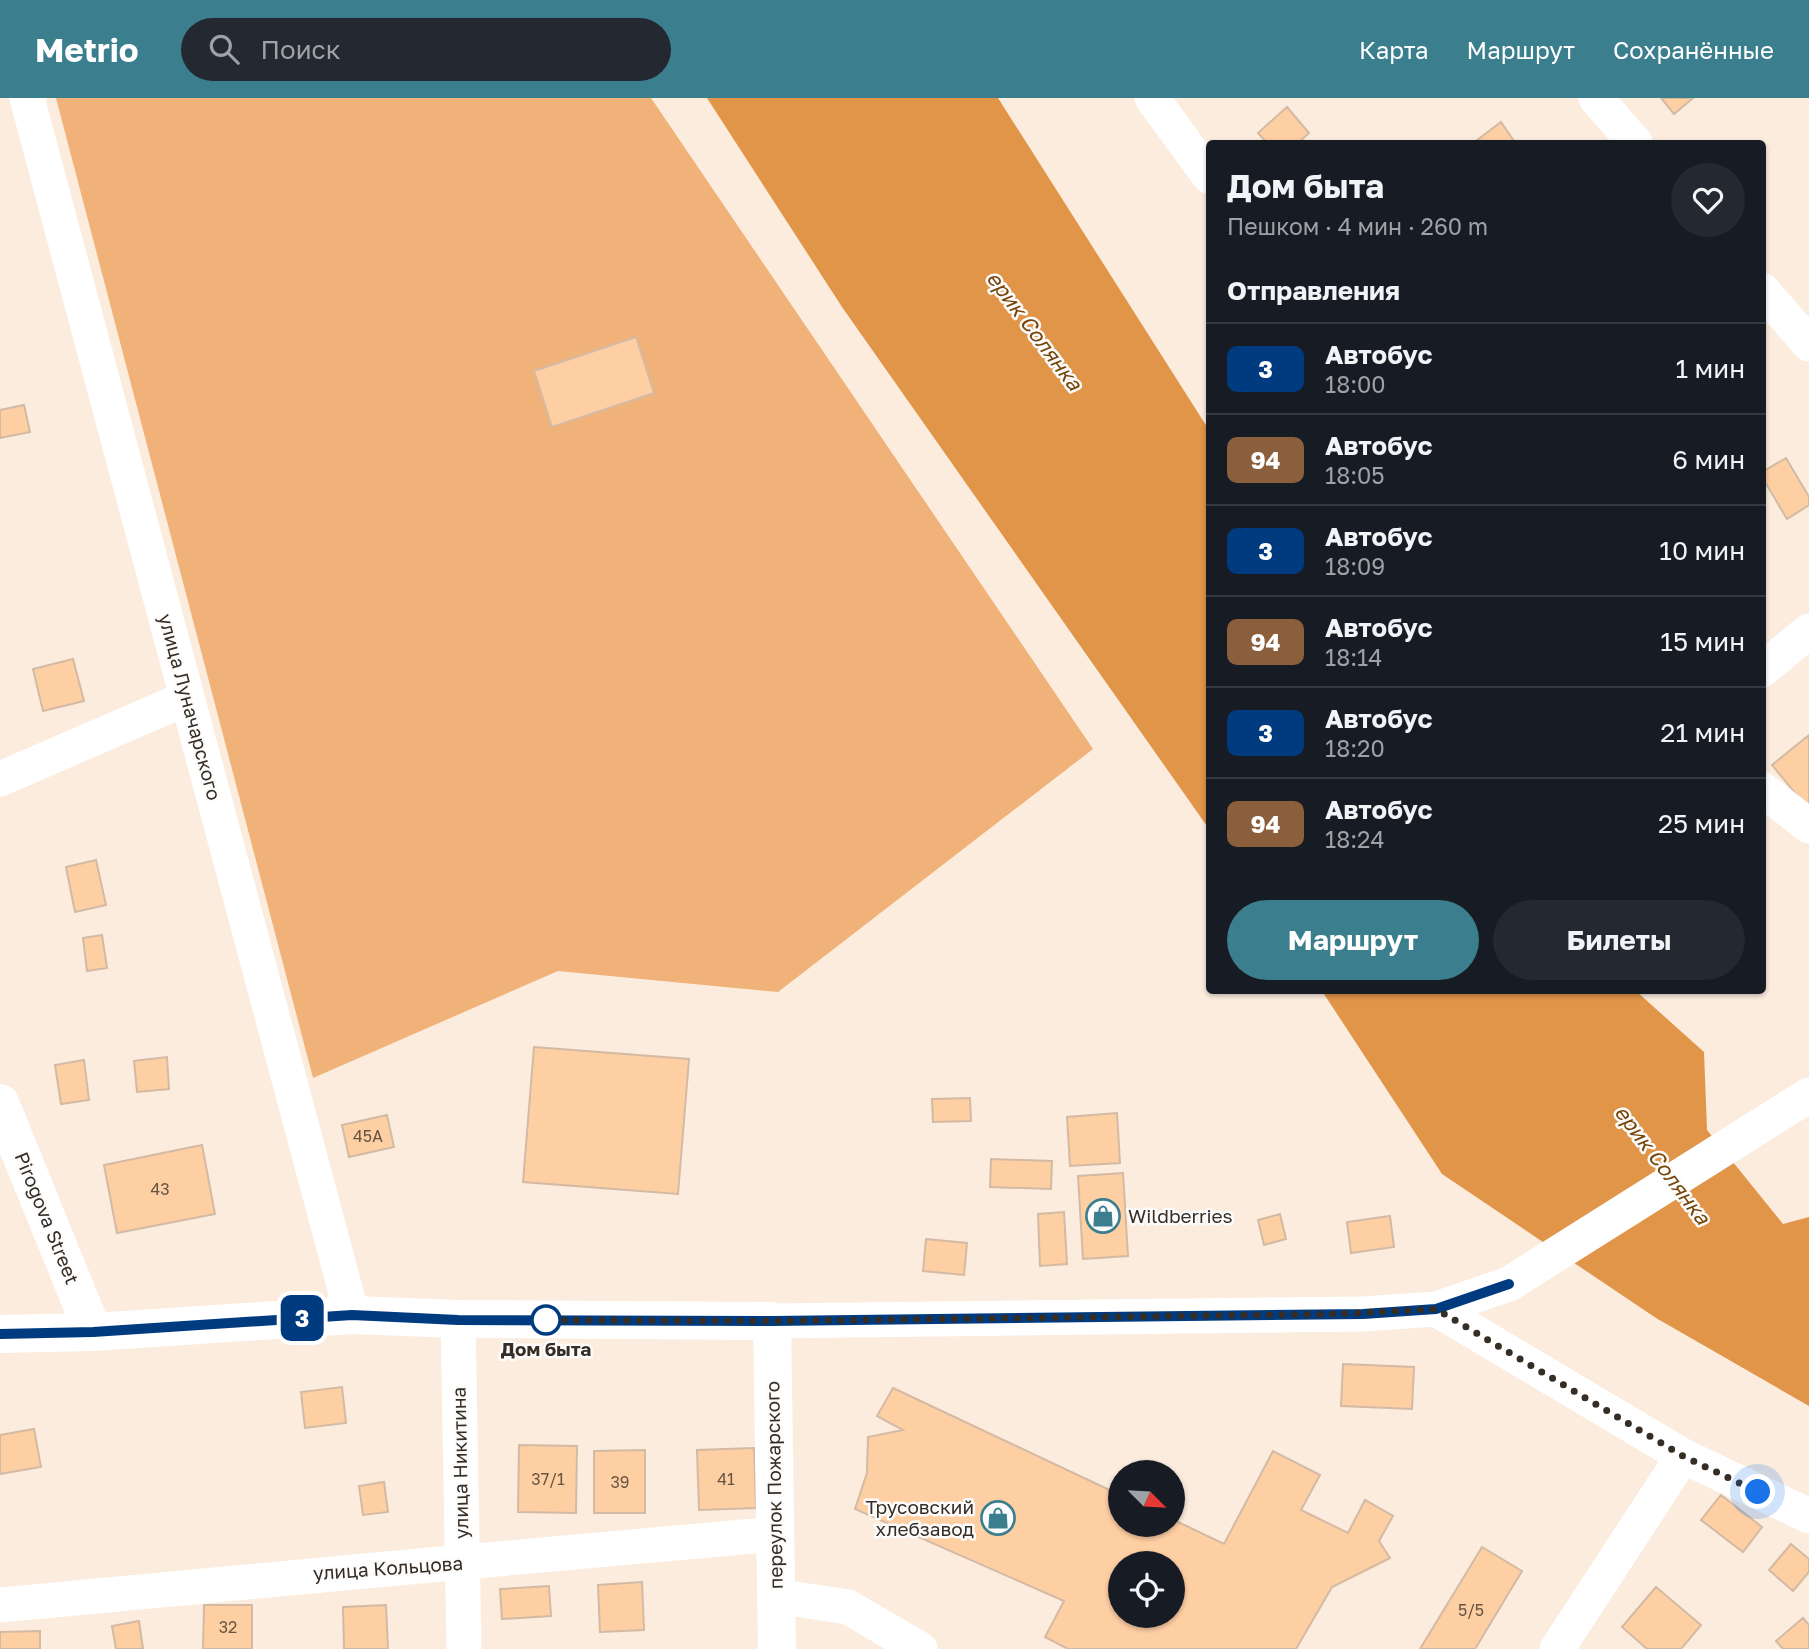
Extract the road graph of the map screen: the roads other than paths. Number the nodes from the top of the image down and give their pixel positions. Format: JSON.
{"nodes":[{"id":1,"x":1152,"y":98,"type":"edge"},
{"id":2,"x":1596,"y":98,"type":"edge"},
{"id":3,"x":18,"y":104,"type":"edge"},
{"id":4,"x":1633,"y":140,"type":"edge"},
{"id":5,"x":1206,"y":172,"type":"edge"},
{"id":6,"x":1766,"y":295,"type":"edge"},
{"id":7,"x":1809,"y":344,"type":"edge"},
{"id":8,"x":1809,"y":631,"type":"edge"},
{"id":9,"x":1766,"y":667,"type":"edge"},
{"id":10,"x":187,"y":698,"type":"junction"},
{"id":11,"x":0,"y":779,"type":"edge"},
{"id":12,"x":1766,"y":792,"type":"edge"},
{"id":13,"x":1809,"y":826,"type":"edge"},
{"id":14,"x":1809,"y":1095,"type":"edge"},
{"id":15,"x":0,"y":1103,"type":"edge"},
{"id":16,"x":1436,"y":1309,"type":"junction"},
{"id":17,"x":352,"y":1315,"type":"junction"},
{"id":18,"x":458,"y":1320,"type":"junction"},
{"id":19,"x":772,"y":1321,"type":"junction"},
{"id":20,"x":93,"y":1332,"type":"junction"},
{"id":21,"x":0,"y":1334,"type":"edge"},
{"id":22,"x":1683,"y":1456,"type":"junction"},
{"id":23,"x":1809,"y":1516,"type":"edge"},
{"id":24,"x":776,"y":1534,"type":"junction"},
{"id":25,"x":462,"y":1563,"type":"junction"},
{"id":26,"x":775,"y":1596,"type":"junction"},
{"id":27,"x":0,"y":1605,"type":"edge"},
{"id":28,"x":464,"y":1649,"type":"edge"},
{"id":29,"x":777,"y":1649,"type":"edge"},
{"id":30,"x":920,"y":1649,"type":"edge"},
{"id":31,"x":1557,"y":1649,"type":"edge"}],
"edges":[{"from":1,"to":5,"type":"street"},
{"from":2,"to":4,"type":"street"},
{"from":3,"to":10,"type":"street","name":"улица Луначарского"},
{"from":6,"to":7,"type":"street"},
{"from":8,"to":9,"type":"street"},
{"from":10,"to":11,"type":"street"},
{"from":10,"to":17,"type":"street","name":"улица Луначарского"},
{"from":12,"to":13,"type":"street"},
{"from":14,"to":16,"type":"street"},
{"from":15,"to":20,"type":"main road","name":"Pirogova Street"},
{"from":16,"to":19,"type":"street"},
{"from":16,"to":22,"type":"street"},
{"from":17,"to":18,"type":"main road"},
{"from":17,"to":20,"type":"main road"},
{"from":18,"to":19,"type":"main road"},
{"from":18,"to":25,"type":"street","name":"улица Никитина"},
{"from":19,"to":24,"type":"main road","name":"переулок Пожарского"},
{"from":20,"to":21,"type":"main road"},
{"from":22,"to":23,"type":"street"},
{"from":22,"to":31,"type":"street"},
{"from":24,"to":25,"type":"street","name":"улица Кольцова"},
{"from":24,"to":26,"type":"main road","name":"переулок Пожарского"},
{"from":25,"to":27,"type":"street","name":"улица Кольцова"},
{"from":25,"to":28,"type":"street","name":"улица Никитина"},
{"from":26,"to":29,"type":"main road","name":"переулок Пожарского"},
{"from":26,"to":30,"type":"street"}]}
